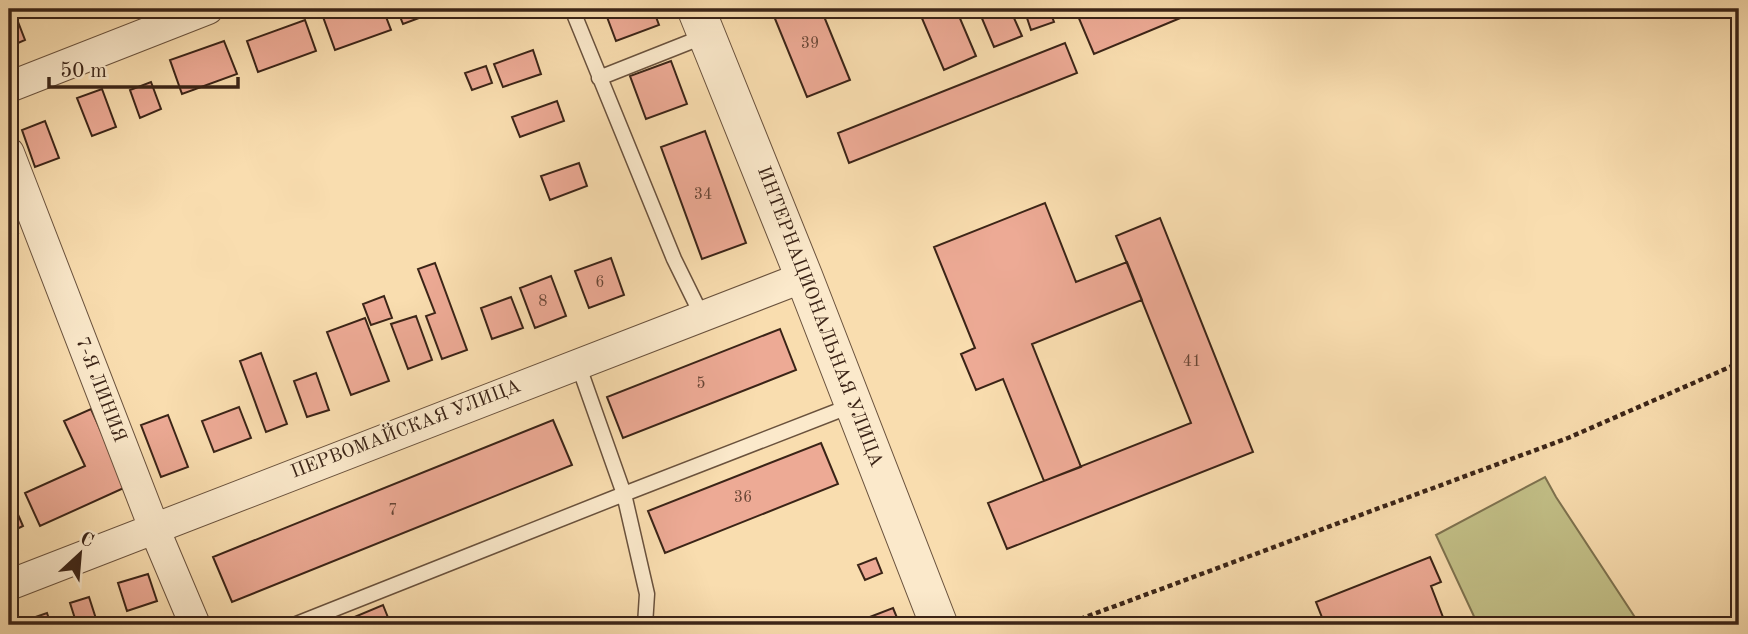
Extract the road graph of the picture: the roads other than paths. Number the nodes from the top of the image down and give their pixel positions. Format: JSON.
{"nodes":[{"id":1,"x":208,"y":9,"type":"edge"},
{"id":2,"x":572,"y":9,"type":"edge"},
{"id":3,"x":701,"y":22,"type":"edge"},
{"id":4,"x":598,"y":78,"type":"junction"},
{"id":5,"x":9,"y":88,"type":"edge"},
{"id":6,"x":9,"y":153,"type":"edge"},
{"id":7,"x":804,"y":277,"type":"junction"},
{"id":8,"x":702,"y":316,"type":"junction"},
{"id":9,"x":578,"y":364,"type":"junction"},
{"id":10,"x":854,"y":405,"type":"junction"},
{"id":11,"x":624,"y":494,"type":"junction"},
{"id":12,"x":154,"y":527,"type":"junction"},
{"id":13,"x":9,"y":585,"type":"edge"},
{"id":14,"x":321,"y":621,"type":"edge"},
{"id":15,"x":195,"y":625,"type":"edge"},
{"id":16,"x":294,"y":625,"type":"edge"},
{"id":17,"x":645,"y":625,"type":"edge"},
{"id":18,"x":939,"y":625,"type":"edge"}],
"edges":[{"from":1,"to":5,"type":"street"},
{"from":2,"to":4,"type":"lane"},
{"from":3,"to":4,"type":"lane"},
{"from":3,"to":7,"type":"street","name":"ИНТЕРНАЦИОНАЛЬНАЯ УЛИЦА"},
{"from":4,"to":8,"type":"lane"},
{"from":6,"to":12,"type":"street","name":"7-Я ЛИНИЯ"},
{"from":7,"to":8,"type":"street","name":"ПЕРВОМАЙСКАЯ УЛИЦА"},
{"from":7,"to":10,"type":"street","name":"ИНТЕРНАЦИОНАЛЬНАЯ УЛИЦА"},
{"from":8,"to":9,"type":"street","name":"ПЕРВОМАЙСКАЯ УЛИЦА"},
{"from":9,"to":11,"type":"lane"},
{"from":9,"to":12,"type":"street","name":"ПЕРВОМАЙСКАЯ УЛИЦА"},
{"from":10,"to":11,"type":"lane"},
{"from":10,"to":18,"type":"street","name":"ИНТЕРНАЦИОНАЛЬНАЯ УЛИЦА"},
{"from":11,"to":14,"type":"lane"},
{"from":11,"to":17,"type":"lane"},
{"from":12,"to":13,"type":"street","name":"ПЕРВОМАЙСКАЯ УЛИЦА"},
{"from":12,"to":15,"type":"street","name":"7-Я ЛИНИЯ"},
{"from":14,"to":16,"type":"lane"}]}
